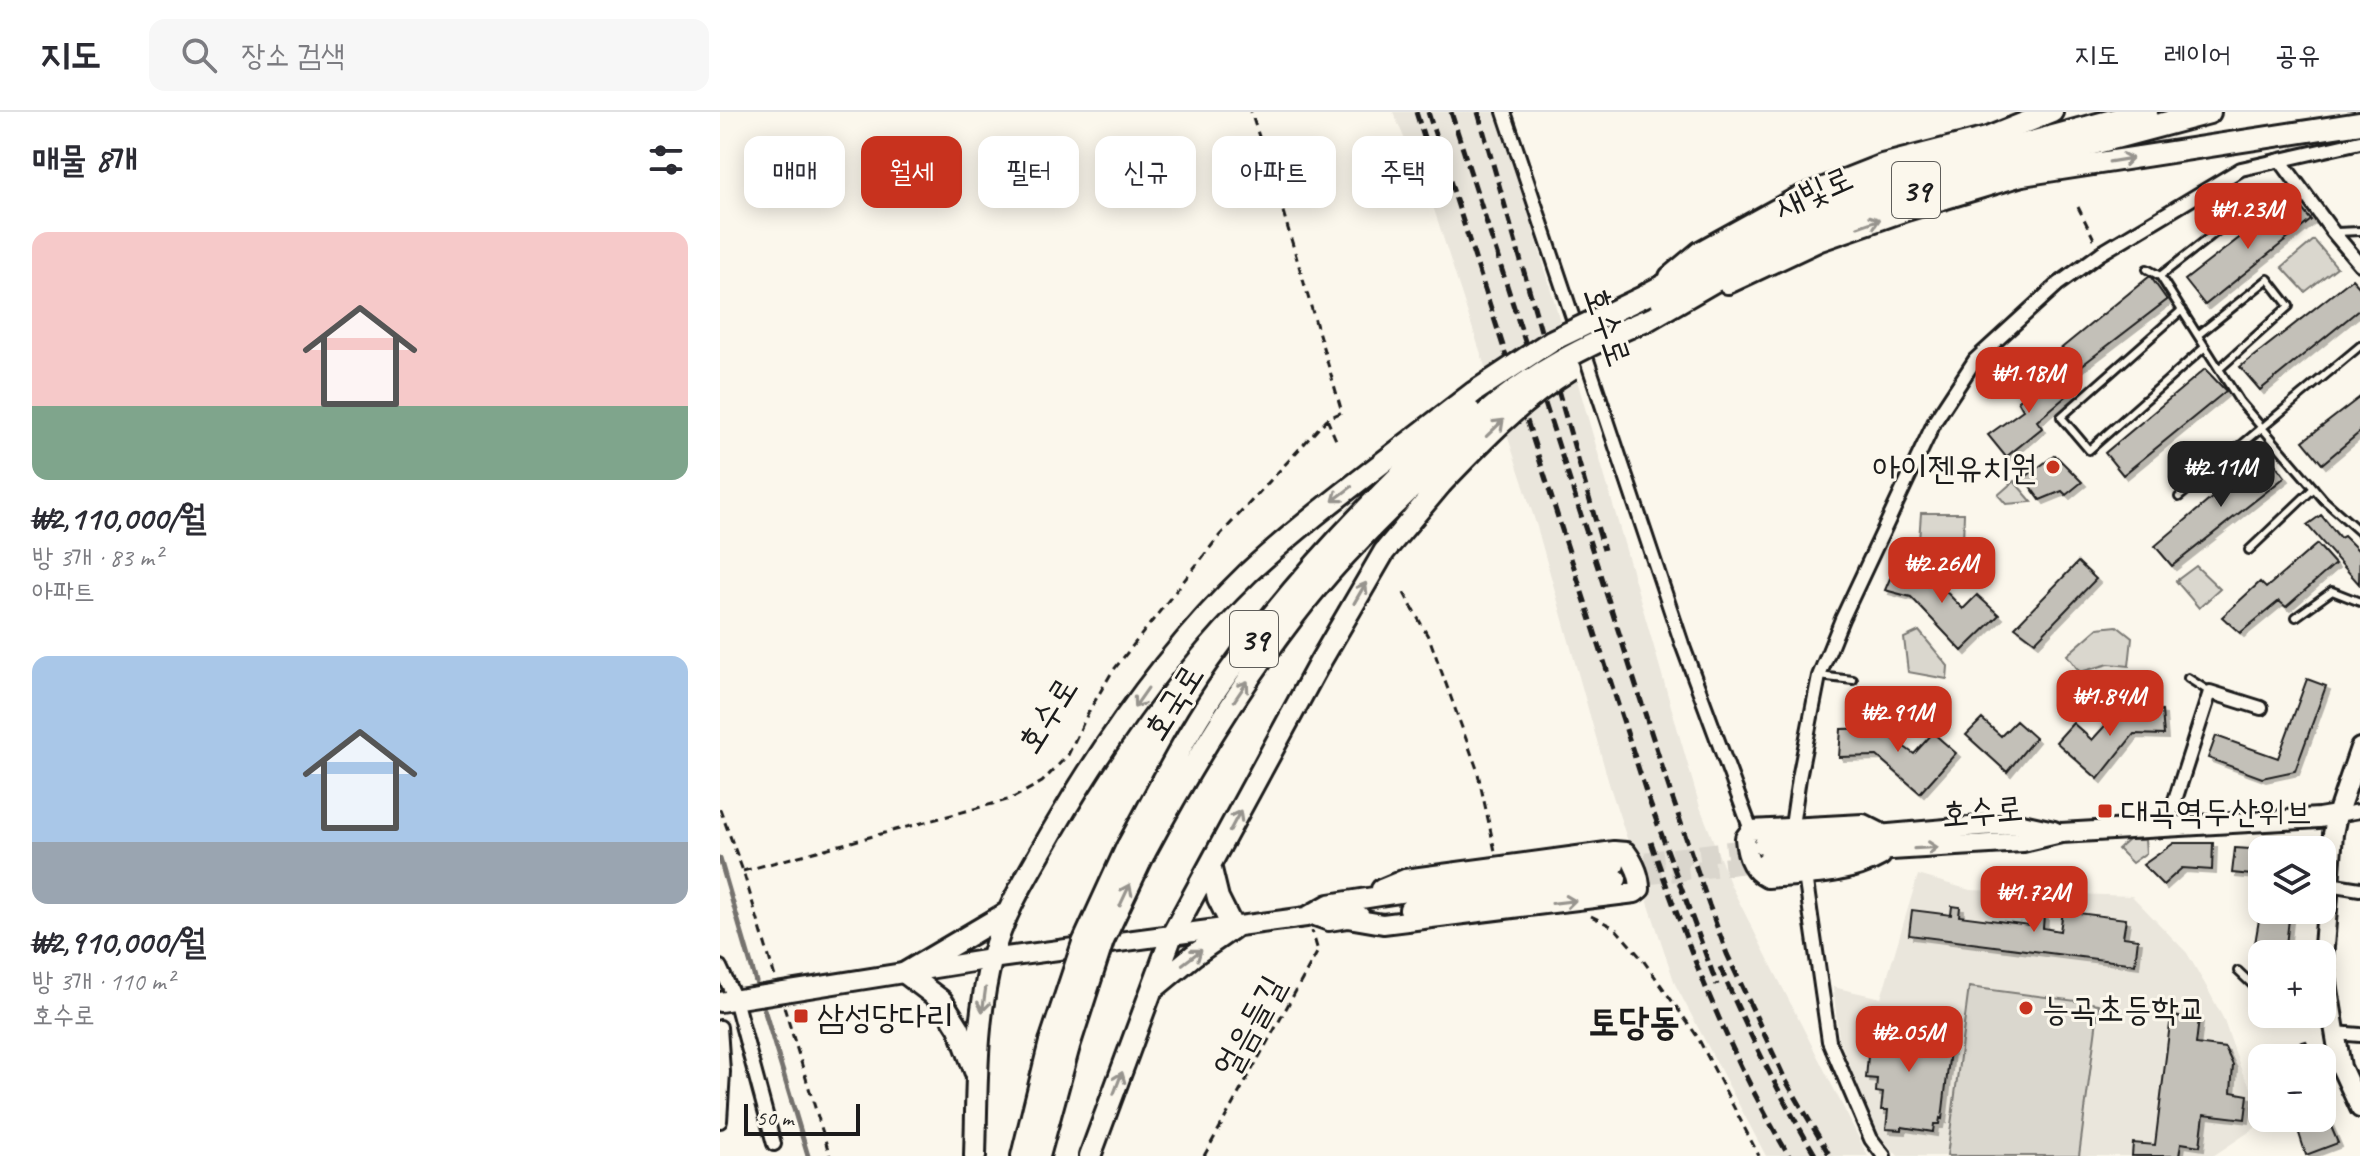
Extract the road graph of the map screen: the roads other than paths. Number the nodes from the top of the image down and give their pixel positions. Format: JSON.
{"nodes":[{"id":1,"x":1504,"y":112,"type":"edge"},
{"id":2,"x":2052,"y":112,"type":"edge"},
{"id":3,"x":2146,"y":112,"type":"edge"},
{"id":4,"x":2209,"y":112,"type":"edge"},
{"id":5,"x":2360,"y":123,"type":"edge"},
{"id":6,"x":2360,"y":142,"type":"edge"},
{"id":7,"x":2280,"y":160,"type":"junction"},
{"id":8,"x":2248,"y":207,"type":"dead end"},
{"id":9,"x":2360,"y":231,"type":"edge"},
{"id":10,"x":2333,"y":232,"type":"junction"},
{"id":11,"x":2360,"y":264,"type":"edge"},
{"id":12,"x":2147,"y":269,"type":"dead end"},
{"id":13,"x":2160,"y":276,"type":"junction"},
{"id":14,"x":1647,"y":295,"type":"junction"},
{"id":15,"x":2182,"y":310,"type":"junction"},
{"id":16,"x":1644,"y":321,"type":"junction"},
{"id":17,"x":2198,"y":335,"type":"junction"},
{"id":18,"x":2360,"y":346,"type":"edge"},
{"id":19,"x":2205,"y":347,"type":"junction"},
{"id":20,"x":2219,"y":369,"type":"junction"},
{"id":21,"x":2262,"y":427,"type":"junction"},
{"id":22,"x":1423,"y":464,"type":"junction"},
{"id":23,"x":2314,"y":488,"type":"junction"},
{"id":24,"x":2179,"y":497,"type":"dead end"},
{"id":25,"x":2360,"y":532,"type":"edge"},
{"id":26,"x":2249,"y":550,"type":"dead end"},
{"id":27,"x":2360,"y":602,"type":"edge"},
{"id":28,"x":2296,"y":617,"type":"dead end"},
{"id":29,"x":1819,"y":676,"type":"junction"},
{"id":30,"x":2188,"y":678,"type":"dead end"},
{"id":31,"x":1853,"y":680,"type":"dead end"},
{"id":32,"x":2210,"y":692,"type":"junction"},
{"id":33,"x":2261,"y":708,"type":"dead end"},
{"id":34,"x":2360,"y":748,"type":"edge"},
{"id":35,"x":2360,"y":811,"type":"edge"},
{"id":36,"x":2337,"y":815,"type":"junction"},
{"id":37,"x":2167,"y":825,"type":"junction"},
{"id":38,"x":1792,"y":826,"type":"junction"},
{"id":39,"x":1751,"y":830,"type":"junction"},
{"id":40,"x":2335,"y":836,"type":"edge"},
{"id":41,"x":1888,"y":842,"type":"junction"},
{"id":42,"x":1764,"y":854,"type":"tunnel mouth"},
{"id":43,"x":1210,"y":865,"type":"junction"},
{"id":44,"x":1616,"y":872,"type":"tunnel mouth"},
{"id":45,"x":1805,"y":875,"type":"junction"},
{"id":46,"x":2336,"y":885,"type":"edge"},
{"id":47,"x":2360,"y":889,"type":"edge"},
{"id":48,"x":1350,"y":909,"type":"junction"},
{"id":49,"x":1005,"y":914,"type":"junction"},
{"id":50,"x":1233,"y":928,"type":"junction"},
{"id":51,"x":1172,"y":935,"type":"junction"},
{"id":52,"x":991,"y":959,"type":"junction"},
{"id":53,"x":720,"y":967,"type":"edge"},
{"id":54,"x":2238,"y":971,"type":"dead end"},
{"id":55,"x":905,"y":973,"type":"junction"},
{"id":56,"x":2248,"y":979,"type":"edge"},
{"id":57,"x":1153,"y":989,"type":"junction"},
{"id":58,"x":727,"y":1001,"type":"edge"},
{"id":59,"x":720,"y":1027,"type":"edge"},
{"id":60,"x":2333,"y":1028,"type":"edge"},
{"id":61,"x":2335,"y":1033,"type":"junction"},
{"id":62,"x":2360,"y":1035,"type":"edge"},
{"id":63,"x":1059,"y":1044,"type":"junction"},
{"id":64,"x":978,"y":1078,"type":"junction"},
{"id":65,"x":2360,"y":1108,"type":"edge"},
{"id":66,"x":720,"y":1121,"type":"edge"},
{"id":67,"x":774,"y":1144,"type":"dead end"},
{"id":68,"x":975,"y":1156,"type":"edge"},
{"id":69,"x":1022,"y":1156,"type":"edge"},
{"id":70,"x":1039,"y":1156,"type":"edge"},
{"id":71,"x":1090,"y":1156,"type":"edge"},
{"id":72,"x":1884,"y":1156,"type":"edge"}],
"edges":[{"from":1,"to":39,"type":"street","name":"호수로"},
{"from":2,"to":14,"type":"main road"},
{"from":3,"to":14,"type":"highway","name":"새빛로","number":"39"},
{"from":4,"to":16,"type":"highway","name":"새빛로","number":"39"},
{"from":16,"to":5,"type":"main road","one_way":true},
{"from":6,"to":7,"type":"street"},
{"from":7,"to":10,"type":"street"},
{"from":7,"to":29,"type":"street"},
{"from":8,"to":13,"type":"lane"},
{"from":9,"to":10,"type":"lane"},
{"from":10,"to":11,"type":"street"},
{"from":12,"to":13,"type":"lane"},
{"from":13,"to":15,"type":"lane"},
{"from":14,"to":22,"type":"main road","number":"39","bridge":true},
{"from":15,"to":17,"type":"lane"},
{"from":15,"to":19,"type":"lane"},
{"from":22,"to":16,"type":"main road","number":"39","one_way":true,"bridge":true},
{"from":17,"to":19,"type":"lane"},
{"from":17,"to":20,"type":"lane"},
{"from":18,"to":21,"type":"lane"},
{"from":19,"to":20,"type":"lane"},
{"from":20,"to":21,"type":"lane"},
{"from":21,"to":23,"type":"lane"},
{"from":21,"to":24,"type":"lane"},
{"from":43,"to":22,"type":"main road","one_way":true},
{"from":22,"to":49,"type":"main road","one_way":true},
{"from":22,"to":63,"type":"main road","name":"호국로","number":"39","bridge":true},
{"from":23,"to":25,"type":"lane"},
{"from":23,"to":26,"type":"lane"},
{"from":27,"to":28,"type":"lane"},
{"from":29,"to":31,"type":"lane"},
{"from":29,"to":38,"type":"street"},
{"from":30,"to":32,"type":"lane"},
{"from":32,"to":33,"type":"street"},
{"from":32,"to":37,"type":"street"},
{"from":34,"to":36,"type":"main road"},
{"from":35,"to":36,"type":"street"},
{"from":36,"to":37,"type":"main road","name":"호수로"},
{"from":36,"to":40,"type":"main road"},
{"from":37,"to":41,"type":"main road","name":"호수로"},
{"from":38,"to":39,"type":"main road"},
{"from":38,"to":41,"type":"main road"},
{"from":39,"to":45,"type":"main road"},
{"from":41,"to":42,"type":"main road","name":"호수로"},
{"from":41,"to":45,"type":"main road"},
{"from":43,"to":50,"type":"main road"},
{"from":43,"to":51,"type":"main road"},
{"from":44,"to":48,"type":"main road"},
{"from":45,"to":72,"type":"street"},
{"from":46,"to":47,"type":"street"},
{"from":48,"to":48,"type":"main road","one_way":true},
{"from":48,"to":50,"type":"main road"},
{"from":49,"to":52,"type":"main road"},
{"from":49,"to":55,"type":"main road"},
{"from":50,"to":51,"type":"main road"},
{"from":57,"to":50,"type":"main road","one_way":true},
{"from":51,"to":52,"type":"main road"},
{"from":51,"to":57,"type":"main road"},
{"from":52,"to":55,"type":"main road"},
{"from":52,"to":64,"type":"main road","one_way":true},
{"from":53,"to":58,"type":"street"},
{"from":54,"to":56,"type":"lane"},
{"from":55,"to":58,"type":"main road"},
{"from":55,"to":64,"type":"main road"},
{"from":71,"to":57,"type":"main road","one_way":true},
{"from":58,"to":67,"type":"street"},
{"from":59,"to":66,"type":"street"},
{"from":60,"to":61,"type":"main road"},
{"from":61,"to":62,"type":"street"},
{"from":61,"to":65,"type":"main road"},
{"from":63,"to":69,"type":"main road","number":"39"},
{"from":63,"to":70,"type":"main road","number":"39"},
{"from":64,"to":68,"type":"main road"}]}
